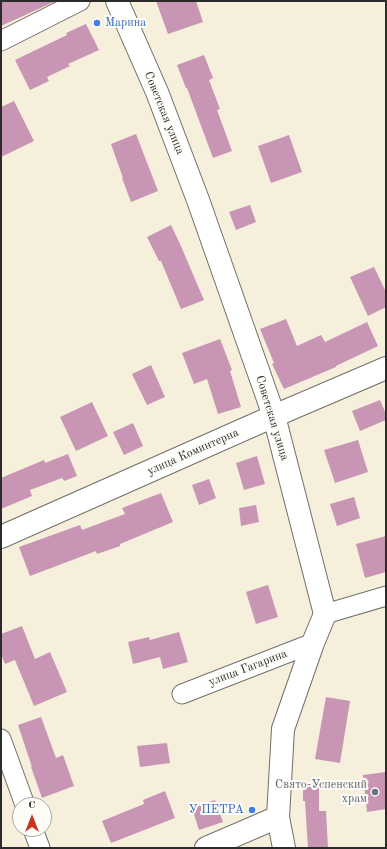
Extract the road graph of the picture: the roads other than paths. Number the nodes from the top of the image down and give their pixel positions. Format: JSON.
{"nodes":[{"id":1,"x":80,"y":1,"type":"edge"},
{"id":2,"x":117,"y":1,"type":"edge"},
{"id":3,"x":1,"y":41,"type":"edge"},
{"id":4,"x":386,"y":368,"type":"edge"},
{"id":5,"x":274,"y":416,"type":"junction"},
{"id":6,"x":1,"y":537,"type":"edge"},
{"id":7,"x":386,"y":596,"type":"edge"},
{"id":8,"x":325,"y":614,"type":"junction"},
{"id":9,"x":313,"y":643,"type":"junction"},
{"id":10,"x":182,"y":694,"type":"dead end"},
{"id":11,"x":1,"y":739,"type":"edge"},
{"id":12,"x":22,"y":797,"type":"edge"},
{"id":13,"x":278,"y":817,"type":"junction"},
{"id":14,"x":36,"y":837,"type":"edge"},
{"id":15,"x":40,"y":848,"type":"edge"},
{"id":16,"x":206,"y":848,"type":"edge"},
{"id":17,"x":284,"y":848,"type":"edge"}],
"edges":[{"from":1,"to":3,"type":"street"},
{"from":2,"to":5,"type":"street","name":"Советская улица"},
{"from":4,"to":5,"type":"street","name":"улица Коминтерна"},
{"from":5,"to":6,"type":"street","name":"улица Коминтерна"},
{"from":5,"to":8,"type":"street","name":"Советская улица"},
{"from":7,"to":8,"type":"street"},
{"from":8,"to":9,"type":"street"},
{"from":9,"to":10,"type":"street","name":"улица Гагарина"},
{"from":9,"to":13,"type":"street"},
{"from":11,"to":12,"type":"street"},
{"from":13,"to":16,"type":"street"},
{"from":13,"to":17,"type":"street"},
{"from":14,"to":15,"type":"street"}]}
